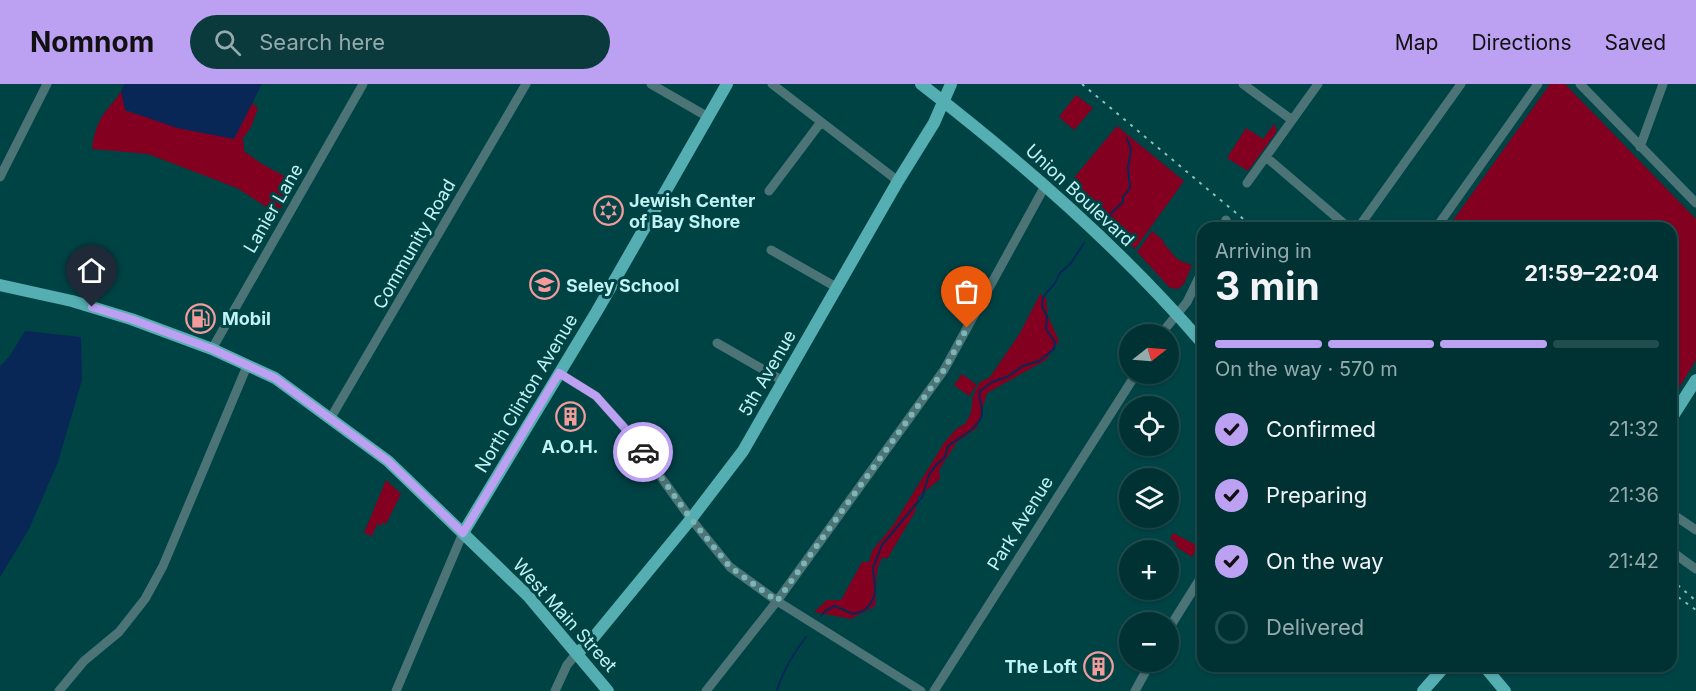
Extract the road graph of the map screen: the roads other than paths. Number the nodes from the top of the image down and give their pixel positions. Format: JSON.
{"nodes":[{"id":1,"x":47,"y":84,"type":"edge"},
{"id":2,"x":363,"y":84,"type":"edge"},
{"id":3,"x":526,"y":84,"type":"edge"},
{"id":4,"x":651,"y":84,"type":"edge"},
{"id":5,"x":727,"y":84,"type":"edge"},
{"id":6,"x":772,"y":84,"type":"edge"},
{"id":7,"x":921,"y":84,"type":"edge"},
{"id":8,"x":951,"y":84,"type":"edge"},
{"id":9,"x":1243,"y":84,"type":"edge"},
{"id":10,"x":1318,"y":84,"type":"edge"},
{"id":11,"x":1461,"y":84,"type":"edge"},
{"id":12,"x":1538,"y":84,"type":"edge"},
{"id":13,"x":1580,"y":84,"type":"edge"},
{"id":14,"x":1663,"y":84,"type":"edge"},
{"id":15,"x":943,"y":101,"type":"junction"},
{"id":16,"x":708,"y":117,"type":"junction"},
{"id":17,"x":1292,"y":120,"type":"junction"},
{"id":18,"x":821,"y":122,"type":"junction"},
{"id":19,"x":1640,"y":147,"type":"junction"},
{"id":20,"x":1266,"y":157,"type":"junction"},
{"id":21,"x":0,"y":177,"type":"edge"},
{"id":22,"x":898,"y":181,"type":"junction"},
{"id":23,"x":1248,"y":183,"type":"dead end"},
{"id":24,"x":1045,"y":186,"type":"junction"},
{"id":25,"x":770,"y":191,"type":"dead end"},
{"id":26,"x":1696,"y":203,"type":"edge"},
{"id":27,"x":1342,"y":222,"type":"edge"},
{"id":28,"x":1362,"y":222,"type":"edge"},
{"id":29,"x":1441,"y":222,"type":"edge"},
{"id":30,"x":771,"y":250,"type":"dead end"},
{"id":31,"x":1197,"y":280,"type":"edge"},
{"id":32,"x":0,"y":285,"type":"edge"},
{"id":33,"x":836,"y":287,"type":"junction"},
{"id":34,"x":1178,"y":315,"type":"junction"},
{"id":35,"x":1170,"y":324,"type":"edge"},
{"id":36,"x":1197,"y":337,"type":"edge"},
{"id":37,"x":717,"y":343,"type":"dead end"},
{"id":38,"x":212,"y":349,"type":"junction"},
{"id":39,"x":247,"y":366,"type":"junction"},
{"id":40,"x":559,"y":373,"type":"junction"},
{"id":41,"x":1696,"y":380,"type":"edge"},
{"id":42,"x":783,"y":381,"type":"junction"},
{"id":43,"x":1130,"y":384,"type":"edge"},
{"id":44,"x":1677,"y":410,"type":"edge"},
{"id":45,"x":330,"y":419,"type":"junction"},
{"id":46,"x":1677,"y":517,"type":"edge"},
{"id":47,"x":691,"y":519,"type":"junction"},
{"id":48,"x":1696,"y":530,"type":"edge"},
{"id":49,"x":463,"y":533,"type":"junction"},
{"id":50,"x":1677,"y":556,"type":"edge"},
{"id":51,"x":1696,"y":570,"type":"edge"},
{"id":52,"x":1197,"y":584,"type":"edge"},
{"id":53,"x":777,"y":601,"type":"junction"},
{"id":54,"x":1179,"y":612,"type":"edge"},
{"id":55,"x":577,"y":653,"type":"junction"},
{"id":56,"x":1145,"y":672,"type":"edge"},
{"id":57,"x":1440,"y":672,"type":"edge"},
{"id":58,"x":1489,"y":672,"type":"edge"},
{"id":59,"x":59,"y":691,"type":"edge"},
{"id":60,"x":396,"y":691,"type":"edge"},
{"id":61,"x":555,"y":691,"type":"edge"},
{"id":62,"x":608,"y":691,"type":"edge"},
{"id":63,"x":706,"y":691,"type":"edge"},
{"id":64,"x":921,"y":691,"type":"edge"},
{"id":65,"x":934,"y":691,"type":"edge"},
{"id":66,"x":1135,"y":691,"type":"edge"},
{"id":67,"x":1423,"y":691,"type":"edge"},
{"id":68,"x":1506,"y":691,"type":"edge"}],
"edges":[{"from":1,"to":21,"type":"street"},
{"from":2,"to":38,"type":"street","name":"Lanier Lane"},
{"from":3,"to":45,"type":"street","name":"Community Road"},
{"from":4,"to":16,"type":"street"},
{"from":5,"to":16,"type":"main road","name":"North Clinton Avenue"},
{"from":6,"to":18,"type":"street"},
{"from":7,"to":15,"type":"main road","name":"Union Boulevard"},
{"from":8,"to":15,"type":"main road","name":"5th Avenue"},
{"from":9,"to":17,"type":"street"},
{"from":10,"to":17,"type":"street"},
{"from":11,"to":28,"type":"street"},
{"from":12,"to":29,"type":"street"},
{"from":13,"to":19,"type":"street"},
{"from":14,"to":19,"type":"street"},
{"from":15,"to":22,"type":"main road","name":"5th Avenue"},
{"from":15,"to":24,"type":"main road","name":"Union Boulevard"},
{"from":16,"to":40,"type":"main road","name":"North Clinton Avenue"},
{"from":17,"to":20,"type":"street"},
{"from":18,"to":22,"type":"street"},
{"from":18,"to":25,"type":"street"},
{"from":19,"to":26,"type":"street"},
{"from":20,"to":23,"type":"street"},
{"from":20,"to":27,"type":"street"},
{"from":22,"to":33,"type":"main road","name":"5th Avenue"},
{"from":24,"to":34,"type":"main road","name":"Union Boulevard"},
{"from":24,"to":53,"type":"street"},
{"from":30,"to":33,"type":"street"},
{"from":31,"to":34,"type":"street"},
{"from":32,"to":38,"type":"main road","name":"West Main Street"},
{"from":33,"to":42,"type":"main road","name":"5th Avenue"},
{"from":34,"to":35,"type":"street"},
{"from":34,"to":36,"type":"main road","name":"Union Boulevard"},
{"from":37,"to":42,"type":"street"},
{"from":38,"to":39,"type":"main road","name":"West Main Street"},
{"from":39,"to":45,"type":"main road","name":"West Main Street"},
{"from":39,"to":59,"type":"street"},
{"from":40,"to":47,"type":"street"},
{"from":40,"to":49,"type":"main road","name":"North Clinton Avenue"},
{"from":41,"to":44,"type":"main road"},
{"from":42,"to":47,"type":"main road","name":"5th Avenue"},
{"from":43,"to":65,"type":"street","name":"Park Avenue"},
{"from":45,"to":49,"type":"main road","name":"West Main Street"},
{"from":46,"to":48,"type":"street"},
{"from":47,"to":53,"type":"street"},
{"from":47,"to":55,"type":"main road","name":"5th Avenue"},
{"from":49,"to":55,"type":"main road","name":"West Main Street"},
{"from":49,"to":60,"type":"street"},
{"from":50,"to":51,"type":"street"},
{"from":52,"to":54,"type":"street"},
{"from":53,"to":63,"type":"street"},
{"from":53,"to":64,"type":"street"},
{"from":55,"to":61,"type":"street"},
{"from":55,"to":62,"type":"main road","name":"West Main Street"},
{"from":56,"to":66,"type":"street"},
{"from":57,"to":67,"type":"main road"},
{"from":58,"to":68,"type":"main road"}]}
